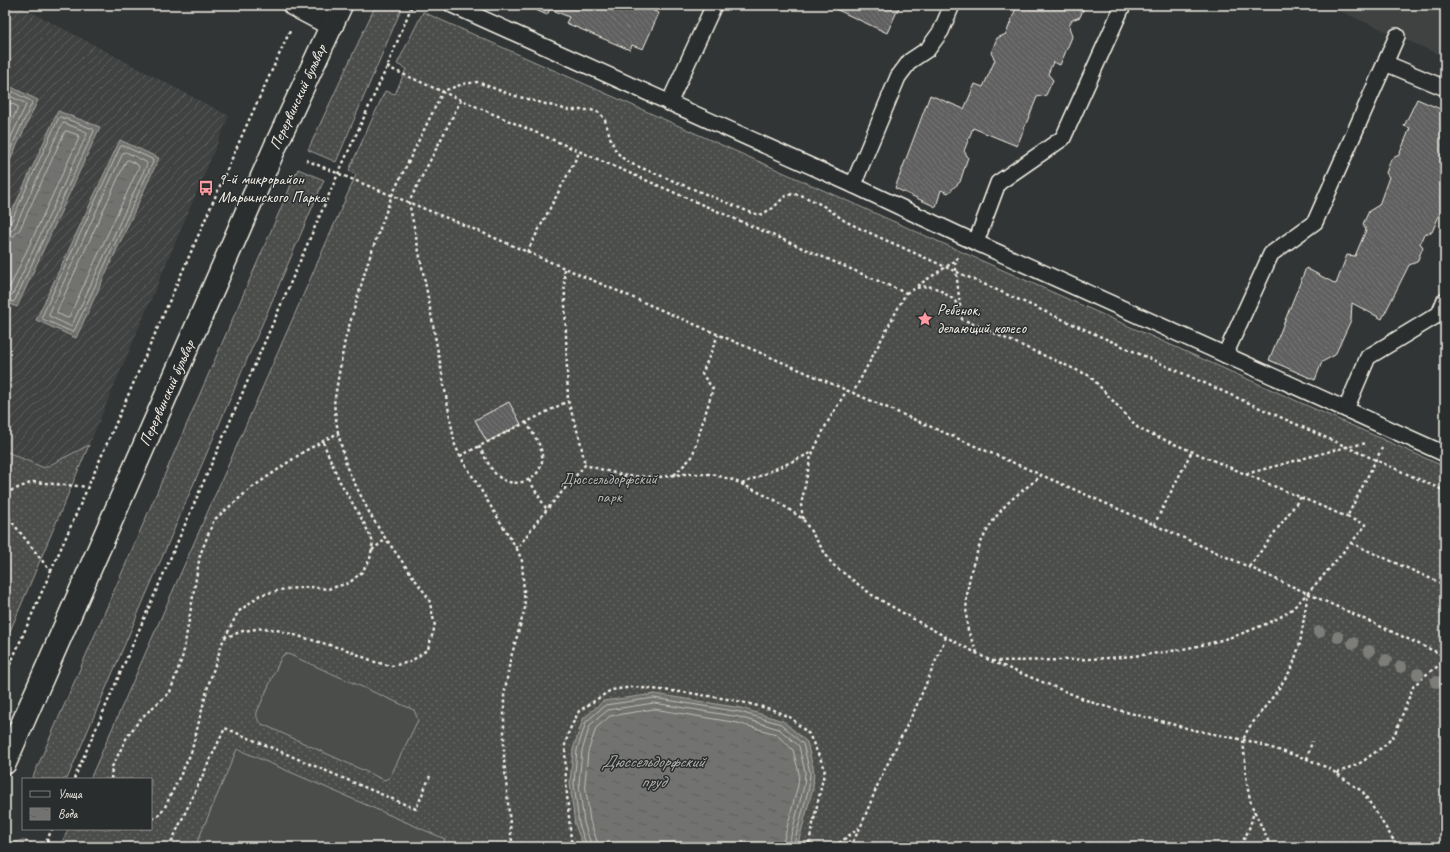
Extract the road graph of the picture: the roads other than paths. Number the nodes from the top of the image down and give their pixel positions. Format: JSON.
{"nodes":[{"id":1,"x":341,"y":5,"type":"edge"},
{"id":2,"x":452,"y":5,"type":"edge"},
{"id":3,"x":714,"y":5,"type":"edge"},
{"id":4,"x":952,"y":5,"type":"edge"},
{"id":5,"x":1122,"y":5,"type":"edge"},
{"id":6,"x":297,"y":6,"type":"edge"},
{"id":7,"x":332,"y":25,"type":"junction"},
{"id":8,"x":1396,"y":36,"type":"dead end"},
{"id":9,"x":1385,"y":63,"type":"junction"},
{"id":10,"x":1445,"y":88,"type":"edge"},
{"id":11,"x":669,"y":103,"type":"junction"},
{"id":12,"x":853,"y":185,"type":"junction"},
{"id":13,"x":971,"y":240,"type":"junction"},
{"id":14,"x":1445,"y":300,"type":"edge"},
{"id":15,"x":1225,"y":355,"type":"junction"},
{"id":16,"x":1346,"y":409,"type":"junction"},
{"id":17,"x":1445,"y":454,"type":"edge"},
{"id":18,"x":5,"y":763,"type":"edge"}],
"edges":[{"from":1,"to":7,"type":"street","name":"Перервинский бульвар"},
{"from":2,"to":11,"type":"lane"},
{"from":3,"to":11,"type":"lane"},
{"from":4,"to":12,"type":"lane"},
{"from":5,"to":13,"type":"lane"},
{"from":6,"to":7,"type":"street","name":"Перервинский бульвар"},
{"from":7,"to":18,"type":"street","name":"Перервинский бульвар"},
{"from":8,"to":9,"type":"lane"},
{"from":9,"to":10,"type":"lane"},
{"from":9,"to":15,"type":"lane"},
{"from":11,"to":12,"type":"lane"},
{"from":12,"to":13,"type":"lane"},
{"from":13,"to":15,"type":"lane"},
{"from":14,"to":16,"type":"lane"},
{"from":15,"to":16,"type":"lane"},
{"from":16,"to":17,"type":"lane"}]}
